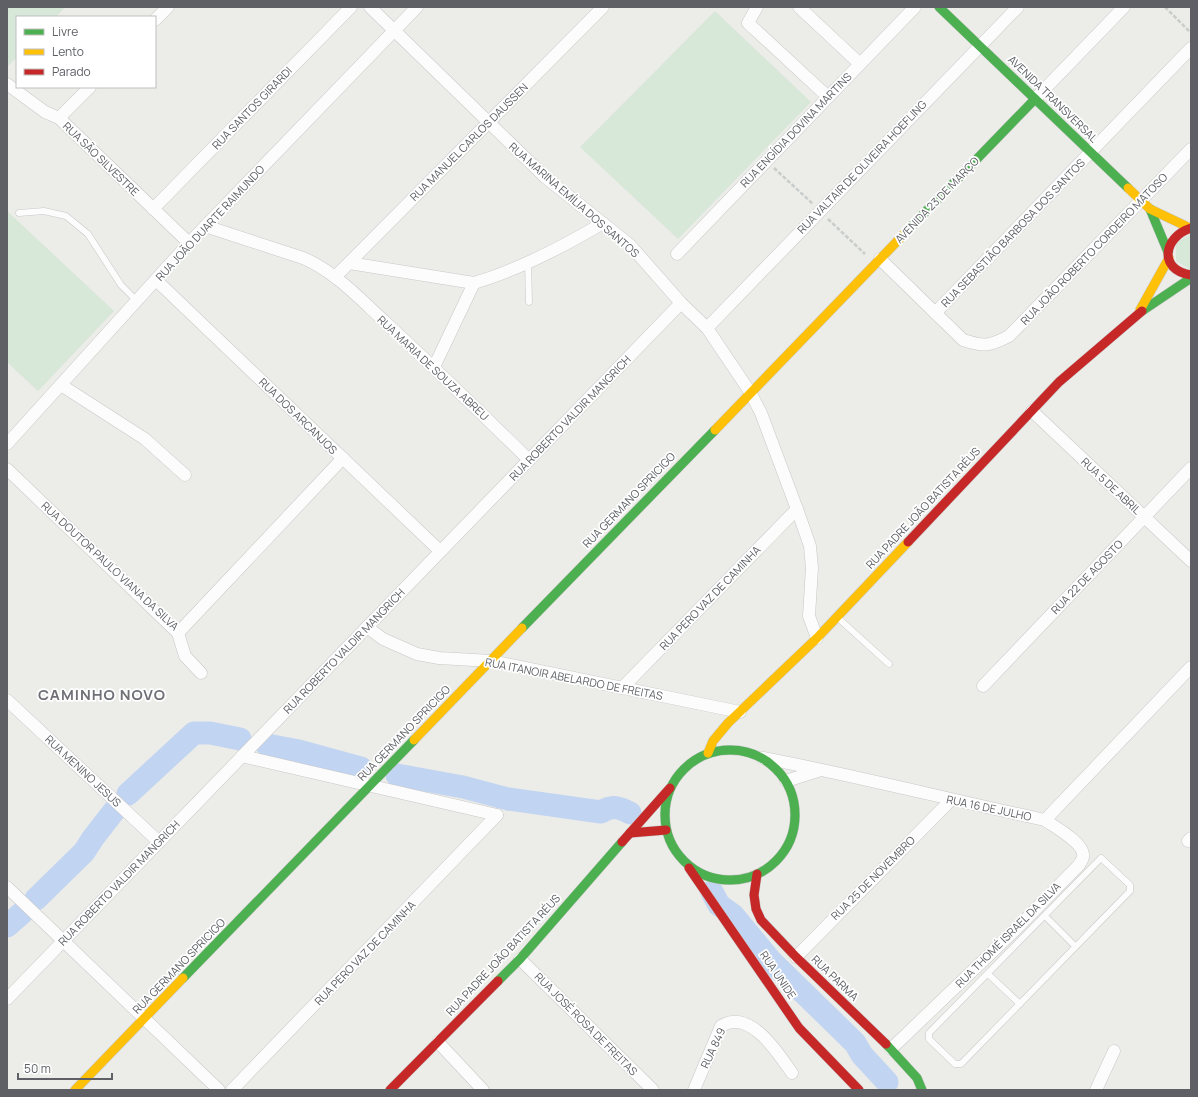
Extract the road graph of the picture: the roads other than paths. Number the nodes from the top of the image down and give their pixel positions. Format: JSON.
{"nodes":[{"id":1,"x":168,"y":7,"type":"edge"},
{"id":2,"x":351,"y":7,"type":"edge"},
{"id":3,"x":370,"y":7,"type":"edge"},
{"id":4,"x":417,"y":7,"type":"edge"},
{"id":5,"x":603,"y":7,"type":"edge"},
{"id":6,"x":757,"y":7,"type":"edge"},
{"id":7,"x":798,"y":7,"type":"edge"},
{"id":8,"x":915,"y":7,"type":"edge"},
{"id":9,"x":939,"y":7,"type":"edge"},
{"id":10,"x":1018,"y":7,"type":"edge"},
{"id":11,"x":1124,"y":7,"type":"edge"},
{"id":12,"x":156,"y":19,"type":"edge"},
{"id":13,"x":394,"y":30,"type":"junction"},
{"id":14,"x":980,"y":46,"type":"junction"},
{"id":15,"x":1191,"y":48,"type":"edge"},
{"id":16,"x":860,"y":64,"type":"junction"},
{"id":17,"x":7,"y":84,"type":"edge"},
{"id":18,"x":89,"y":88,"type":"edge"},
{"id":19,"x":828,"y":98,"type":"junction"},
{"id":20,"x":1035,"y":99,"type":"junction"},
{"id":21,"x":59,"y":118,"type":"junction"},
{"id":22,"x":487,"y":123,"type":"junction"},
{"id":23,"x":1191,"y":149,"type":"edge"},
{"id":24,"x":1091,"y":152,"type":"junction"},
{"id":25,"x":1141,"y":200,"type":"junction"},
{"id":26,"x":153,"y":208,"type":"junction"},
{"id":27,"x":1150,"y":209,"type":"junction"},
{"id":28,"x":19,"y":213,"type":"dead end"},
{"id":29,"x":603,"y":223,"type":"junction"},
{"id":30,"x":205,"y":226,"type":"junction"},
{"id":31,"x":1190,"y":228,"type":"edge"},
{"id":32,"x":189,"y":243,"type":"junction"},
{"id":33,"x":677,"y":254,"type":"dead end"},
{"id":34,"x":1168,"y":255,"type":"junction"},
{"id":35,"x":880,"y":259,"type":"junction"},
{"id":36,"x":528,"y":261,"type":"junction"},
{"id":37,"x":349,"y":263,"type":"junction"},
{"id":38,"x":335,"y":277,"type":"junction"},
{"id":39,"x":1191,"y":277,"type":"edge"},
{"id":40,"x":156,"y":280,"type":"junction"},
{"id":41,"x":474,"y":282,"type":"junction"},
{"id":42,"x":137,"y":301,"type":"junction"},
{"id":43,"x":529,"y":302,"type":"dead end"},
{"id":44,"x":681,"y":303,"type":"junction"},
{"id":45,"x":935,"y":313,"type":"junction"},
{"id":46,"x":1139,"y":313,"type":"junction"},
{"id":47,"x":707,"y":328,"type":"junction"},
{"id":48,"x":434,"y":367,"type":"junction"},
{"id":49,"x":60,"y":385,"type":"junction"},
{"id":50,"x":750,"y":392,"type":"junction"},
{"id":51,"x":1032,"y":411,"type":"junction"},
{"id":52,"x":7,"y":443,"type":"edge"},
{"id":53,"x":343,"y":458,"type":"junction"},
{"id":54,"x":529,"y":460,"type":"junction"},
{"id":55,"x":1191,"y":468,"type":"edge"},
{"id":56,"x":7,"y":469,"type":"edge"},
{"id":57,"x":185,"y":475,"type":"dead end"},
{"id":58,"x":797,"y":509,"type":"junction"},
{"id":59,"x":1144,"y":517,"type":"junction"},
{"id":60,"x":440,"y":551,"type":"junction"},
{"id":61,"x":1191,"y":560,"type":"edge"},
{"id":62,"x":837,"y":617,"type":"junction"},
{"id":63,"x":366,"y":627,"type":"junction"},
{"id":64,"x":178,"y":633,"type":"junction"},
{"id":65,"x":817,"y":638,"type":"junction"},
{"id":66,"x":491,"y":661,"type":"junction"},
{"id":67,"x":889,"y":664,"type":"dead end"},
{"id":68,"x":1191,"y":667,"type":"edge"},
{"id":69,"x":201,"y":673,"type":"dead end"},
{"id":70,"x":983,"y":686,"type":"dead end"},
{"id":71,"x":622,"y":688,"type":"junction"},
{"id":72,"x":7,"y":700,"type":"edge"},
{"id":73,"x":740,"y":712,"type":"junction"},
{"id":74,"x":728,"y":723,"type":"junction"},
{"id":75,"x":734,"y":750,"type":"junction"},
{"id":76,"x":708,"y":753,"type":"junction"},
{"id":77,"x":242,"y":756,"type":"junction"},
{"id":78,"x":763,"y":758,"type":"junction"},
{"id":79,"x":822,"y":769,"type":"junction"},
{"id":80,"x":786,"y":781,"type":"junction"},
{"id":81,"x":370,"y":786,"type":"junction"},
{"id":82,"x":670,"y":788,"type":"junction"},
{"id":83,"x":951,"y":800,"type":"junction"},
{"id":84,"x":1045,"y":820,"type":"junction"},
{"id":85,"x":666,"y":830,"type":"junction"},
{"id":86,"x":630,"y":833,"type":"junction"},
{"id":87,"x":159,"y":842,"type":"junction"},
{"id":88,"x":688,"y":866,"type":"junction"},
{"id":89,"x":757,"y":874,"type":"junction"},
{"id":90,"x":7,"y":887,"type":"edge"},
{"id":91,"x":1045,"y":916,"type":"junction"},
{"id":92,"x":1018,"y":935,"type":"junction"},
{"id":93,"x":63,"y":941,"type":"junction"},
{"id":94,"x":1076,"y":946,"type":"junction"},
{"id":95,"x":796,"y":957,"type":"junction"},
{"id":96,"x":520,"y":959,"type":"junction"},
{"id":97,"x":988,"y":974,"type":"junction"},
{"id":98,"x":7,"y":999,"type":"edge"},
{"id":99,"x":1020,"y":1004,"type":"junction"},
{"id":100,"x":144,"y":1018,"type":"junction"},
{"id":101,"x":438,"y":1042,"type":"junction"},
{"id":102,"x":891,"y":1049,"type":"junction"},
{"id":103,"x":1114,"y":1051,"type":"dead end"},
{"id":104,"x":792,"y":1073,"type":"dead end"},
{"id":105,"x":75,"y":1090,"type":"edge"},
{"id":106,"x":220,"y":1090,"type":"edge"},
{"id":107,"x":232,"y":1090,"type":"edge"},
{"id":108,"x":390,"y":1090,"type":"edge"},
{"id":109,"x":483,"y":1090,"type":"edge"},
{"id":110,"x":652,"y":1090,"type":"edge"},
{"id":111,"x":694,"y":1090,"type":"edge"},
{"id":112,"x":858,"y":1090,"type":"edge"},
{"id":113,"x":922,"y":1090,"type":"edge"},
{"id":114,"x":1096,"y":1090,"type":"edge"}],
"edges":[{"from":1,"to":12,"type":"street"},
{"from":2,"to":26,"type":"street","name":"RUA SANTOS GIRARDI"},
{"from":3,"to":13,"type":"street","name":"RUA MARINA EMÍLIA DOS SANTOS"},
{"from":4,"to":13,"type":"street","name":"RUA JOÃO DUARTE RAIMUNDO"},
{"from":5,"to":22,"type":"street","name":"RUA MANUEL CARLOS DAUSSEN"},
{"from":6,"to":19,"type":"street"},
{"from":7,"to":16,"type":"street"},
{"from":8,"to":16,"type":"street","name":"RUA ENGÍDIA DOVINA MARTINS"},
{"from":9,"to":14,"type":"main road","name":"AVENIDA TRANSVERSAL"},
{"from":10,"to":14,"type":"street","name":"RUA VALTAIR DE OLIVEIRA HOEFLING"},
{"from":11,"to":20,"type":"street","name":"AVENIDA 23 DE MARÇO"},
{"from":13,"to":22,"type":"street","name":"RUA MARINA EMÍLIA DOS SANTOS"},
{"from":13,"to":30,"type":"street","name":"RUA JOÃO DUARTE RAIMUNDO"},
{"from":14,"to":20,"type":"main road","name":"AVENIDA TRANSVERSAL"},
{"from":14,"to":47,"type":"street","name":"RUA VALTAIR DE OLIVEIRA HOEFLING"},
{"from":15,"to":24,"type":"street","name":"RUA SEBASTIÃO BARBOSA DOS SANTOS"},
{"from":16,"to":19,"type":"street","name":"RUA ENGÍDIA DOVINA MARTINS"},
{"from":17,"to":21,"type":"street","name":"RUA SÃO SILVESTRE"},
{"from":18,"to":21,"type":"street"},
{"from":19,"to":33,"type":"street","name":"RUA ENGÍDIA DOVINA MARTINS"},
{"from":20,"to":24,"type":"main road","name":"AVENIDA TRANSVERSAL"},
{"from":20,"to":35,"type":"main road","name":"AVENIDA 23 DE MARÇO"},
{"from":21,"to":26,"type":"street","name":"RUA SÃO SILVESTRE"},
{"from":22,"to":29,"type":"street","name":"RUA MARINA EMÍLIA DOS SANTOS"},
{"from":22,"to":37,"type":"street","name":"RUA MANUEL CARLOS DAUSSEN"},
{"from":23,"to":25,"type":"street","name":"RUA JOÃO ROBERTO CORDEIRO MATOSO"},
{"from":24,"to":25,"type":"main road","name":"AVENIDA TRANSVERSAL"},
{"from":24,"to":45,"type":"street","name":"RUA SEBASTIÃO BARBOSA DOS SANTOS"},
{"from":25,"to":27,"type":"main road","name":"AVENIDA TRANSVERSAL"},
{"from":25,"to":45,"type":"street","name":"RUA JOÃO ROBERTO CORDEIRO MATOSO"},
{"from":26,"to":32,"type":"street","name":"RUA SÃO SILVESTRE"},
{"from":27,"to":31,"type":"main road","name":"AVENIDA TRANSVERSAL"},
{"from":27,"to":34,"type":"main road","name":"AVENIDA TRANSVERSAL"},
{"from":28,"to":42,"type":"lane"},
{"from":29,"to":36,"type":"street"},
{"from":29,"to":44,"type":"street","name":"RUA MARINA EMÍLIA DOS SANTOS"},
{"from":30,"to":32,"type":"street","name":"RUA JOÃO DUARTE RAIMUNDO"},
{"from":30,"to":38,"type":"street","name":"RUA MARIA DE SOUZA ABREU"},
{"from":31,"to":34,"type":"main road","name":"RUA PADRE JOÃO BATISTA RÉUS"},
{"from":32,"to":40,"type":"street","name":"RUA JOÃO DUARTE RAIMUNDO"},
{"from":34,"to":39,"type":"main road","name":"AVENIDA TRANSVERSAL"},
{"from":34,"to":46,"type":"main road","name":"RUA PADRE JOÃO BATISTA RÉUS"},
{"from":35,"to":45,"type":"street"},
{"from":35,"to":50,"type":"main road","name":"AVENIDA 23 DE MARÇO"},
{"from":36,"to":41,"type":"street"},
{"from":36,"to":43,"type":"lane"},
{"from":37,"to":38,"type":"street","name":"RUA MANUEL CARLOS DAUSSEN"},
{"from":37,"to":41,"type":"street"},
{"from":38,"to":48,"type":"street","name":"RUA MARIA DE SOUZA ABREU"},
{"from":39,"to":46,"type":"main road","name":"RUA PADRE JOÃO BATISTA RÉUS"},
{"from":40,"to":42,"type":"street","name":"RUA JOÃO DUARTE RAIMUNDO"},
{"from":40,"to":53,"type":"street","name":"RUA DOS ARCANJOS"},
{"from":41,"to":48,"type":"street"},
{"from":42,"to":49,"type":"street","name":"RUA JOÃO DUARTE RAIMUNDO"},
{"from":44,"to":47,"type":"street","name":"RUA MARINA EMÍLIA DOS SANTOS"},
{"from":44,"to":54,"type":"street","name":"RUA ROBERTO VALDIR MANGRICH"},
{"from":46,"to":51,"type":"main road","name":"RUA PADRE JOÃO BATISTA RÉUS"},
{"from":47,"to":50,"type":"street","name":"RUA MARINA EMÍLIA DOS SANTOS"},
{"from":48,"to":54,"type":"street","name":"RUA MARIA DE SOUZA ABREU"},
{"from":49,"to":52,"type":"street","name":"RUA JOÃO DUARTE RAIMUNDO"},
{"from":49,"to":57,"type":"street"},
{"from":50,"to":58,"type":"street","name":"RUA MARINA EMÍLIA DOS SANTOS"},
{"from":50,"to":66,"type":"main road","name":"RUA GERMANO SPRICIGO"},
{"from":51,"to":59,"type":"street","name":"RUA 5 DE ABRIL"},
{"from":51,"to":62,"type":"main road","name":"RUA PADRE JOÃO BATISTA RÉUS"},
{"from":53,"to":60,"type":"street","name":"RUA DOS ARCANJOS"},
{"from":53,"to":64,"type":"street","name":"RUA DOUTOR PAULO VIANA DA SILVA"},
{"from":54,"to":60,"type":"street","name":"RUA ROBERTO VALDIR MANGRICH"},
{"from":55,"to":59,"type":"street","name":"RUA 22 DE AGOSTO"},
{"from":56,"to":64,"type":"street","name":"RUA DOUTOR PAULO VIANA DA SILVA"},
{"from":58,"to":65,"type":"street","name":"RUA MARINA EMÍLIA DOS SANTOS"},
{"from":58,"to":71,"type":"street","name":"RUA PERO VAZ DE CAMINHA"},
{"from":59,"to":61,"type":"street","name":"RUA 5 DE ABRIL"},
{"from":59,"to":70,"type":"street","name":"RUA 22 DE AGOSTO"},
{"from":60,"to":63,"type":"street","name":"RUA ROBERTO VALDIR MANGRICH"},
{"from":62,"to":65,"type":"main road","name":"RUA PADRE JOÃO BATISTA RÉUS"},
{"from":62,"to":67,"type":"lane"},
{"from":63,"to":66,"type":"street","name":"RUA ITANOIR ABELARDO DE FREITAS"},
{"from":63,"to":77,"type":"street","name":"RUA ROBERTO VALDIR MANGRICH"},
{"from":64,"to":69,"type":"street"},
{"from":65,"to":73,"type":"main road","name":"RUA PADRE JOÃO BATISTA RÉUS"},
{"from":66,"to":71,"type":"street","name":"RUA ITANOIR ABELARDO DE FREITAS"},
{"from":66,"to":81,"type":"main road","name":"RUA GERMANO SPRICIGO"},
{"from":68,"to":84,"type":"street","name":"RUA 16 DE JULHO"},
{"from":71,"to":73,"type":"street","name":"RUA ITANOIR ABELARDO DE FREITAS"},
{"from":72,"to":87,"type":"street","name":"RUA MENINO JESUS"},
{"from":73,"to":74,"type":"main road","name":"RUA PADRE JOÃO BATISTA RÉUS"},
{"from":74,"to":75,"type":"main road"},
{"from":74,"to":76,"type":"main road","name":"RUA PADRE JOÃO BATISTA RÉUS"},
{"from":75,"to":76,"type":"main road"},
{"from":75,"to":78,"type":"main road"},
{"from":76,"to":82,"type":"main road"},
{"from":77,"to":81,"type":"street"},
{"from":77,"to":87,"type":"street","name":"RUA ROBERTO VALDIR MANGRICH"},
{"from":78,"to":79,"type":"street","name":"RUA 16 DE JULHO"},
{"from":78,"to":80,"type":"main road"},
{"from":79,"to":80,"type":"street"},
{"from":79,"to":83,"type":"street","name":"RUA 16 DE JULHO"},
{"from":80,"to":89,"type":"main road"},
{"from":81,"to":100,"type":"main road","name":"RUA GERMANO SPRICIGO"},
{"from":81,"to":107,"type":"street","name":"RUA PERO VAZ DE CAMINHA"},
{"from":82,"to":85,"type":"main road"},
{"from":82,"to":86,"type":"main road","name":"RUA PADRE JOÃO BATISTA RÉUS"},
{"from":83,"to":84,"type":"street","name":"RUA 16 DE JULHO"},
{"from":83,"to":95,"type":"street","name":"RUA 25 DE NOVEMBRO"},
{"from":84,"to":92,"type":"street","name":"RUA THOMÉ ISRAEL DA SILVA"},
{"from":85,"to":86,"type":"main road"},
{"from":85,"to":88,"type":"main road"},
{"from":86,"to":96,"type":"main road","name":"RUA PADRE JOÃO BATISTA RÉUS"},
{"from":87,"to":93,"type":"street","name":"RUA ROBERTO VALDIR MANGRICH"},
{"from":88,"to":89,"type":"main road"},
{"from":88,"to":112,"type":"main road","name":"RUA UNIDE"},
{"from":89,"to":95,"type":"main road","name":"RUA PARMA"},
{"from":90,"to":93,"type":"street"},
{"from":91,"to":92,"type":"lane"},
{"from":91,"to":94,"type":"lane"},
{"from":91,"to":94,"type":"lane"},
{"from":92,"to":97,"type":"lane"},
{"from":92,"to":102,"type":"street","name":"RUA THOMÉ ISRAEL DA SILVA"},
{"from":93,"to":98,"type":"street","name":"RUA ROBERTO VALDIR MANGRICH"},
{"from":93,"to":100,"type":"street"},
{"from":94,"to":99,"type":"lane"},
{"from":95,"to":102,"type":"main road","name":"RUA PARMA"},
{"from":96,"to":101,"type":"main road","name":"RUA PADRE JOÃO BATISTA RÉUS"},
{"from":96,"to":110,"type":"street","name":"RUA JOSÉ ROSA DE FREITAS"},
{"from":97,"to":99,"type":"lane"},
{"from":97,"to":99,"type":"lane"},
{"from":100,"to":105,"type":"main road","name":"RUA GERMANO SPRICIGO"},
{"from":100,"to":106,"type":"street"},
{"from":101,"to":108,"type":"main road","name":"RUA PADRE JOÃO BATISTA RÉUS"},
{"from":101,"to":109,"type":"street"},
{"from":102,"to":113,"type":"main road","name":"RUA PARMA"},
{"from":103,"to":114,"type":"street"},
{"from":104,"to":111,"type":"street","name":"RUA 849"}]}
